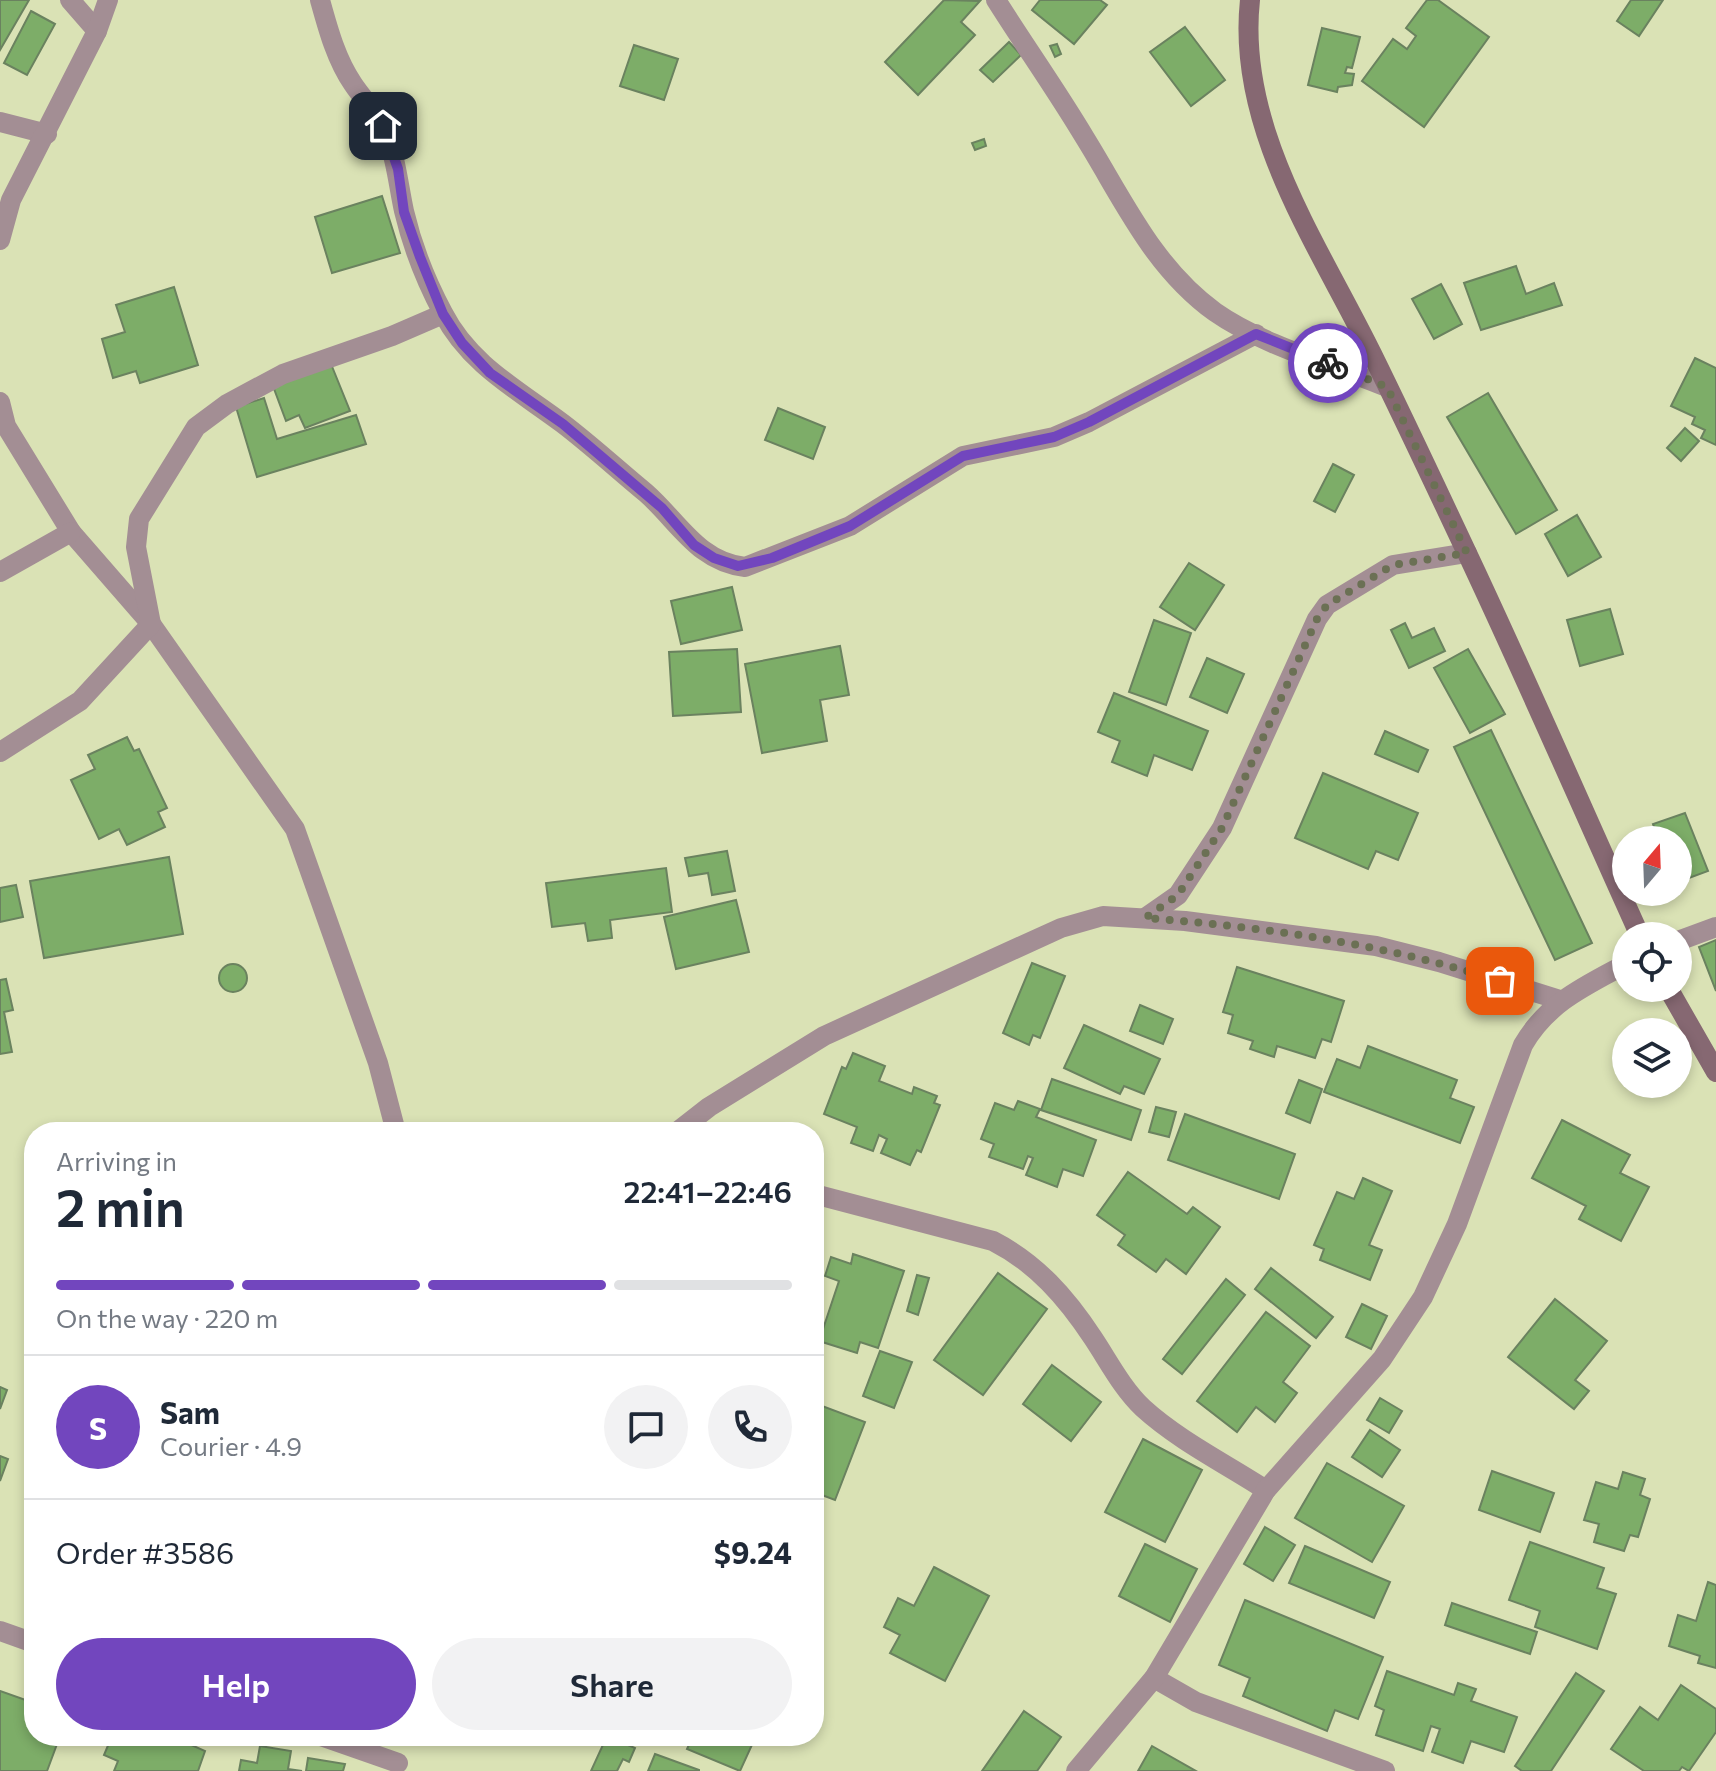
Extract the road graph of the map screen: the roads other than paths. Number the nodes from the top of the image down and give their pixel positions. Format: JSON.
{"nodes":[{"id":1,"x":70,"y":0,"type":"edge"},
{"id":2,"x":108,"y":0,"type":"edge"},
{"id":3,"x":320,"y":0,"type":"edge"},
{"id":4,"x":996,"y":0,"type":"edge"},
{"id":5,"x":1250,"y":0,"type":"edge"},
{"id":6,"x":97,"y":31,"type":"junction"},
{"id":7,"x":0,"y":122,"type":"edge"},
{"id":8,"x":47,"y":134,"type":"junction"},
{"id":9,"x":0,"y":240,"type":"edge"},
{"id":10,"x":443,"y":314,"type":"junction"},
{"id":11,"x":1256,"y":334,"type":"junction"},
{"id":12,"x":1387,"y":387,"type":"junction"},
{"id":13,"x":0,"y":402,"type":"edge"},
{"id":14,"x":71,"y":532,"type":"junction"},
{"id":15,"x":1467,"y":553,"type":"junction"},
{"id":16,"x":0,"y":572,"type":"edge"},
{"id":17,"x":151,"y":624,"type":"junction"},
{"id":18,"x":0,"y":752,"type":"edge"},
{"id":19,"x":1145,"y":918,"type":"junction"},
{"id":20,"x":1634,"y":922,"type":"edge"},
{"id":21,"x":1716,"y":927,"type":"edge"},
{"id":22,"x":1692,"y":936,"type":"edge"},
{"id":23,"x":1612,"y":972,"type":"edge"},
{"id":24,"x":1560,"y":1000,"type":"junction"},
{"id":25,"x":1676,"y":1002,"type":"edge"},
{"id":26,"x":1716,"y":1072,"type":"edge"},
{"id":27,"x":393,"y":1122,"type":"edge"},
{"id":28,"x":690,"y":1122,"type":"edge"},
{"id":29,"x":824,"y":1197,"type":"edge"},
{"id":30,"x":1266,"y":1490,"type":"junction"},
{"id":31,"x":0,"y":1631,"type":"edge"},
{"id":32,"x":24,"y":1639,"type":"edge"},
{"id":33,"x":1154,"y":1678,"type":"junction"},
{"id":34,"x":350,"y":1746,"type":"edge"},
{"id":35,"x":398,"y":1763,"type":"dead end"},
{"id":36,"x":1076,"y":1771,"type":"edge"},
{"id":37,"x":1385,"y":1771,"type":"edge"}],
"edges":[{"from":1,"to":6,"type":"street"},
{"from":2,"to":6,"type":"street"},
{"from":3,"to":10,"type":"street"},
{"from":4,"to":11,"type":"street"},
{"from":5,"to":12,"type":"street"},
{"from":6,"to":8,"type":"street"},
{"from":7,"to":8,"type":"street"},
{"from":8,"to":9,"type":"street"},
{"from":10,"to":11,"type":"street"},
{"from":10,"to":17,"type":"street"},
{"from":11,"to":12,"type":"street"},
{"from":12,"to":15,"type":"street"},
{"from":13,"to":14,"type":"street"},
{"from":14,"to":16,"type":"street"},
{"from":14,"to":17,"type":"street"},
{"from":15,"to":19,"type":"street"},
{"from":15,"to":20,"type":"street"},
{"from":17,"to":18,"type":"street"},
{"from":17,"to":27,"type":"street"},
{"from":19,"to":24,"type":"street"},
{"from":19,"to":28,"type":"street"},
{"from":21,"to":22,"type":"street"},
{"from":23,"to":24,"type":"street"},
{"from":24,"to":30,"type":"street"},
{"from":25,"to":26,"type":"street"},
{"from":29,"to":30,"type":"street"},
{"from":30,"to":33,"type":"street"},
{"from":31,"to":32,"type":"street"},
{"from":33,"to":36,"type":"street"},
{"from":33,"to":37,"type":"street"},
{"from":34,"to":35,"type":"street"}]}
